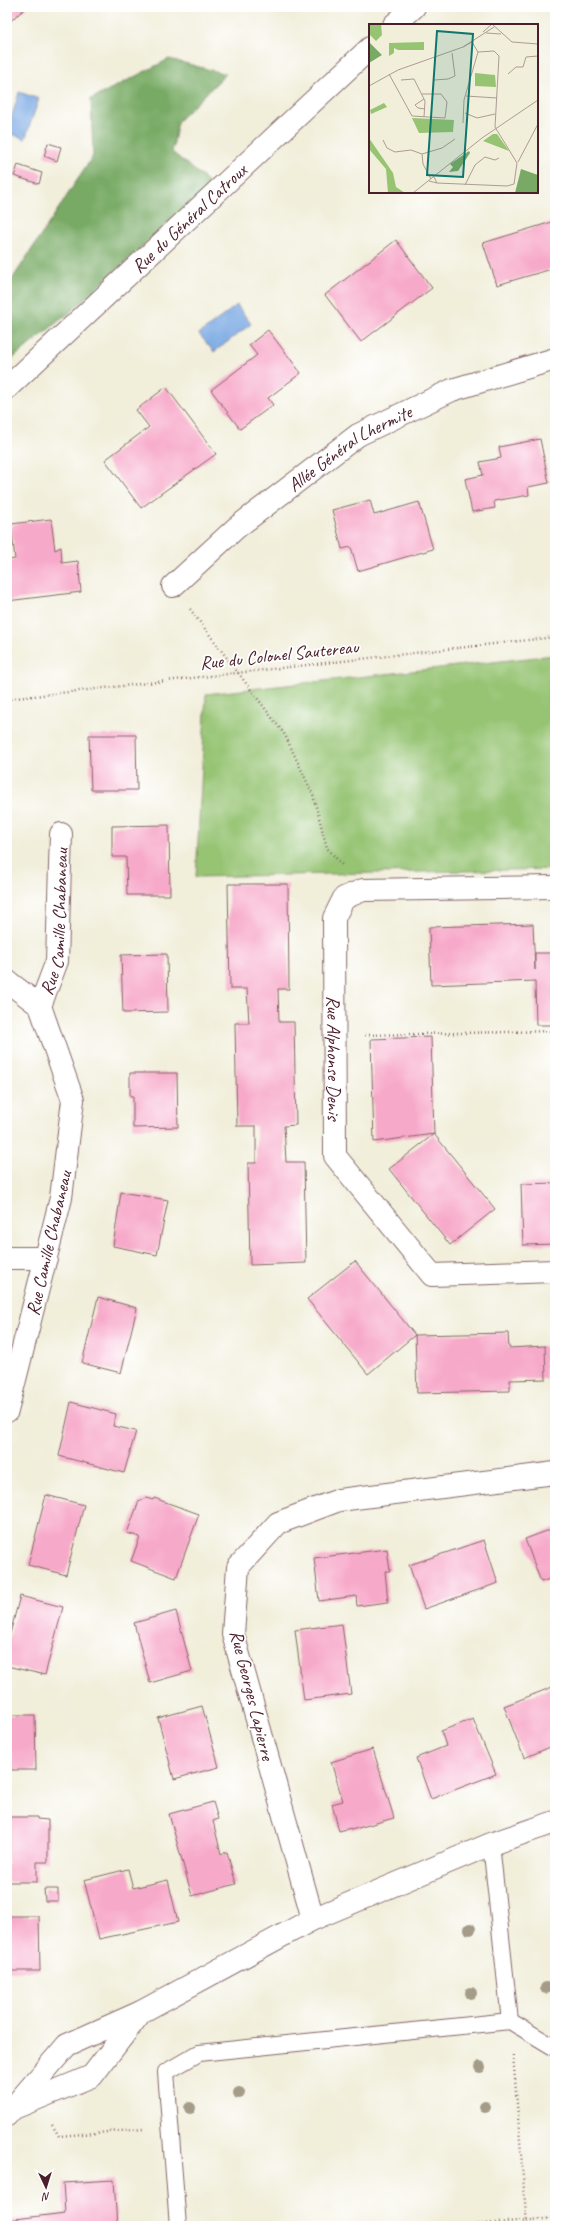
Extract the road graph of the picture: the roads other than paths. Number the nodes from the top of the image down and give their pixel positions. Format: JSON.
{"nodes":[{"id":1,"x":414,"y":7,"type":"edge"},
{"id":2,"x":395,"y":24,"type":"edge"},
{"id":3,"x":369,"y":49,"type":"edge"},
{"id":4,"x":555,"y":359,"type":"edge"},
{"id":5,"x":7,"y":388,"type":"edge"},
{"id":6,"x":173,"y":586,"type":"road end"},
{"id":7,"x":61,"y":834,"type":"dead end"},
{"id":8,"x":555,"y":887,"type":"edge"},
{"id":9,"x":7,"y":981,"type":"edge"},
{"id":10,"x":40,"y":1006,"type":"junction"},
{"id":11,"x":7,"y":1258,"type":"edge"},
{"id":12,"x":46,"y":1258,"type":"junction"},
{"id":13,"x":555,"y":1271,"type":"edge"},
{"id":14,"x":7,"y":1411,"type":"edge"},
{"id":15,"x":555,"y":1473,"type":"edge"},
{"id":16,"x":555,"y":1822,"type":"edge"},
{"id":17,"x":491,"y":1844,"type":"junction"},
{"id":18,"x":313,"y":1919,"type":"junction"},
{"id":19,"x":140,"y":2012,"type":"junction"},
{"id":20,"x":510,"y":2021,"type":"junction"},
{"id":21,"x":555,"y":2048,"type":"edge"},
{"id":22,"x":9,"y":2107,"type":"edge"},
{"id":23,"x":178,"y":2226,"type":"edge"}],
"edges":[{"from":1,"to":2,"type":"street"},
{"from":3,"to":5,"type":"street","name":"Rue du Général Catroux"},
{"from":4,"to":6,"type":"street","name":"Allée Général Lhermite"},
{"from":7,"to":10,"type":"street","name":"Rue Camille Chabaneau"},
{"from":8,"to":13,"type":"street","name":"Rue Alphonse Denis"},
{"from":9,"to":10,"type":"street","name":"Rue Camille Chabaneau"},
{"from":10,"to":12,"type":"street","name":"Rue Camille Chabaneau"},
{"from":11,"to":12,"type":"street"},
{"from":12,"to":14,"type":"street","name":"Rue Camille Chabaneau"},
{"from":15,"to":18,"type":"street","name":"Rue Georges Lapierre"},
{"from":16,"to":17,"type":"street"},
{"from":17,"to":18,"type":"street"},
{"from":17,"to":20,"type":"lane"},
{"from":18,"to":19,"type":"street"},
{"from":19,"to":22,"type":"street"},
{"from":19,"to":22,"type":"street"},
{"from":20,"to":21,"type":"lane"},
{"from":20,"to":23,"type":"lane"}]}
